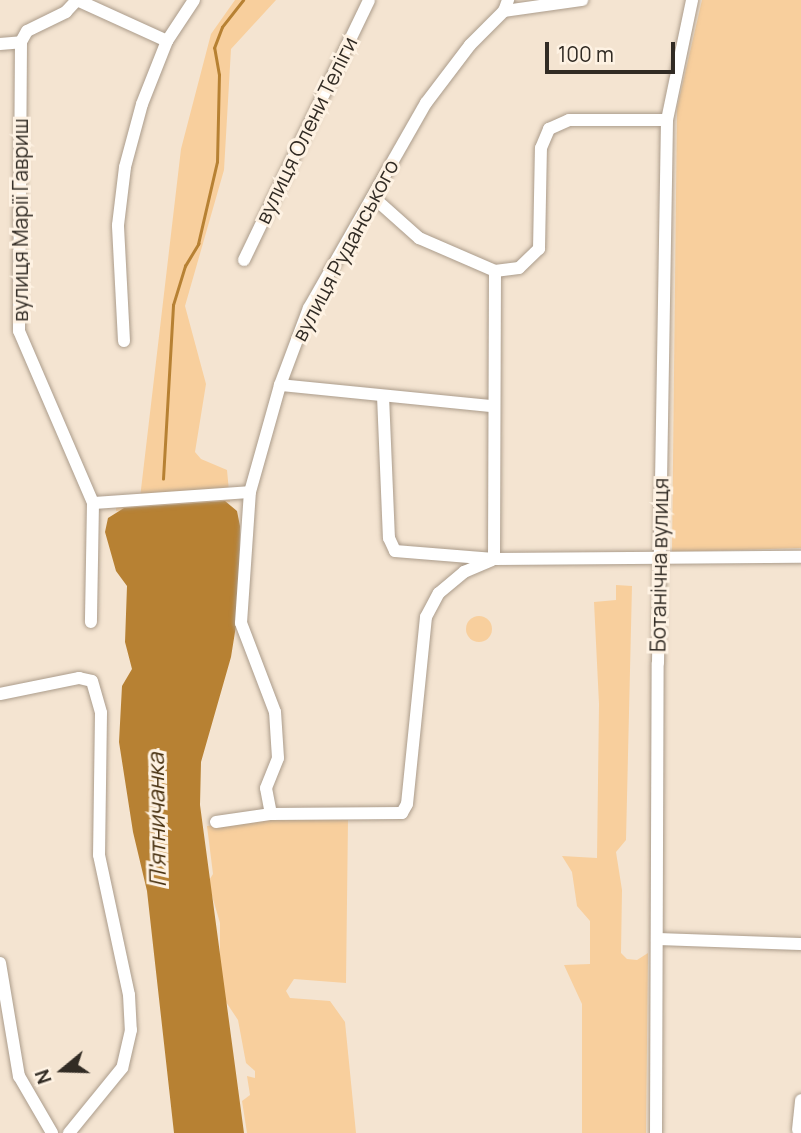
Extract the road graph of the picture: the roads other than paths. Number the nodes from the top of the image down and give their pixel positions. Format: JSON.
{"nodes":[{"id":1,"x":77,"y":0,"type":"edge"},
{"id":2,"x":194,"y":0,"type":"edge"},
{"id":3,"x":369,"y":0,"type":"edge"},
{"id":4,"x":582,"y":0,"type":"edge"},
{"id":5,"x":692,"y":0,"type":"edge"},
{"id":6,"x":506,"y":6,"type":"edge"},
{"id":7,"x":167,"y":41,"type":"junction"},
{"id":8,"x":21,"y":42,"type":"junction"},
{"id":9,"x":0,"y":44,"type":"edge"},
{"id":10,"x":667,"y":120,"type":"junction"},
{"id":11,"x":373,"y":197,"type":"junction"},
{"id":12,"x":244,"y":260,"type":"dead end"},
{"id":13,"x":495,"y":271,"type":"junction"},
{"id":14,"x":124,"y":341,"type":"dead end"},
{"id":15,"x":280,"y":385,"type":"junction"},
{"id":16,"x":383,"y":396,"type":"junction"},
{"id":17,"x":492,"y":406,"type":"junction"},
{"id":18,"x":250,"y":492,"type":"junction"},
{"id":19,"x":93,"y":503,"type":"junction"},
{"id":20,"x":801,"y":557,"type":"edge"},
{"id":21,"x":494,"y":559,"type":"junction"},
{"id":22,"x":659,"y":560,"type":"junction"},
{"id":23,"x":91,"y":622,"type":"dead end"},
{"id":24,"x":0,"y":694,"type":"edge"},
{"id":25,"x":271,"y":814,"type":"junction"},
{"id":26,"x":216,"y":822,"type":"dead end"},
{"id":27,"x":657,"y":939,"type":"junction"},
{"id":28,"x":801,"y":944,"type":"edge"},
{"id":29,"x":0,"y":963,"type":"edge"},
{"id":30,"x":801,"y":1100,"type":"edge"},
{"id":31,"x":798,"y":1130,"type":"dead end"},
{"id":32,"x":52,"y":1133,"type":"edge"},
{"id":33,"x":69,"y":1133,"type":"edge"},
{"id":34,"x":656,"y":1133,"type":"edge"}],
"edges":[{"from":1,"to":7,"type":"street"},
{"from":1,"to":8,"type":"street"},
{"from":2,"to":7,"type":"street"},
{"from":3,"to":12,"type":"street","name":"вулиця Олени Теліги"},
{"from":4,"to":6,"type":"street"},
{"from":5,"to":10,"type":"street","name":"Ботанічна вулиця"},
{"from":6,"to":11,"type":"street","name":"вулиця Руданського"},
{"from":7,"to":14,"type":"street"},
{"from":8,"to":9,"type":"street"},
{"from":8,"to":19,"type":"street","name":"вулиця Марії Гавриш"},
{"from":10,"to":13,"type":"street"},
{"from":10,"to":22,"type":"street","name":"Ботанічна вулиця"},
{"from":11,"to":13,"type":"street"},
{"from":11,"to":15,"type":"street","name":"вулиця Руданського"},
{"from":13,"to":17,"type":"street"},
{"from":15,"to":16,"type":"street"},
{"from":15,"to":18,"type":"street","name":"вулиця Руданського"},
{"from":16,"to":17,"type":"street"},
{"from":16,"to":21,"type":"street"},
{"from":17,"to":21,"type":"street"},
{"from":18,"to":19,"type":"street"},
{"from":18,"to":25,"type":"street","name":"вулиця Руданського"},
{"from":19,"to":23,"type":"street","name":"вулиця Марії Гавриш"},
{"from":20,"to":22,"type":"street"},
{"from":21,"to":22,"type":"street"},
{"from":21,"to":25,"type":"street"},
{"from":22,"to":27,"type":"street","name":"Ботанічна вулиця"},
{"from":24,"to":33,"type":"street"},
{"from":25,"to":26,"type":"street"},
{"from":27,"to":28,"type":"street"},
{"from":27,"to":34,"type":"street","name":"Ботанічна вулиця"},
{"from":29,"to":32,"type":"street"},
{"from":30,"to":31,"type":"street"}]}
